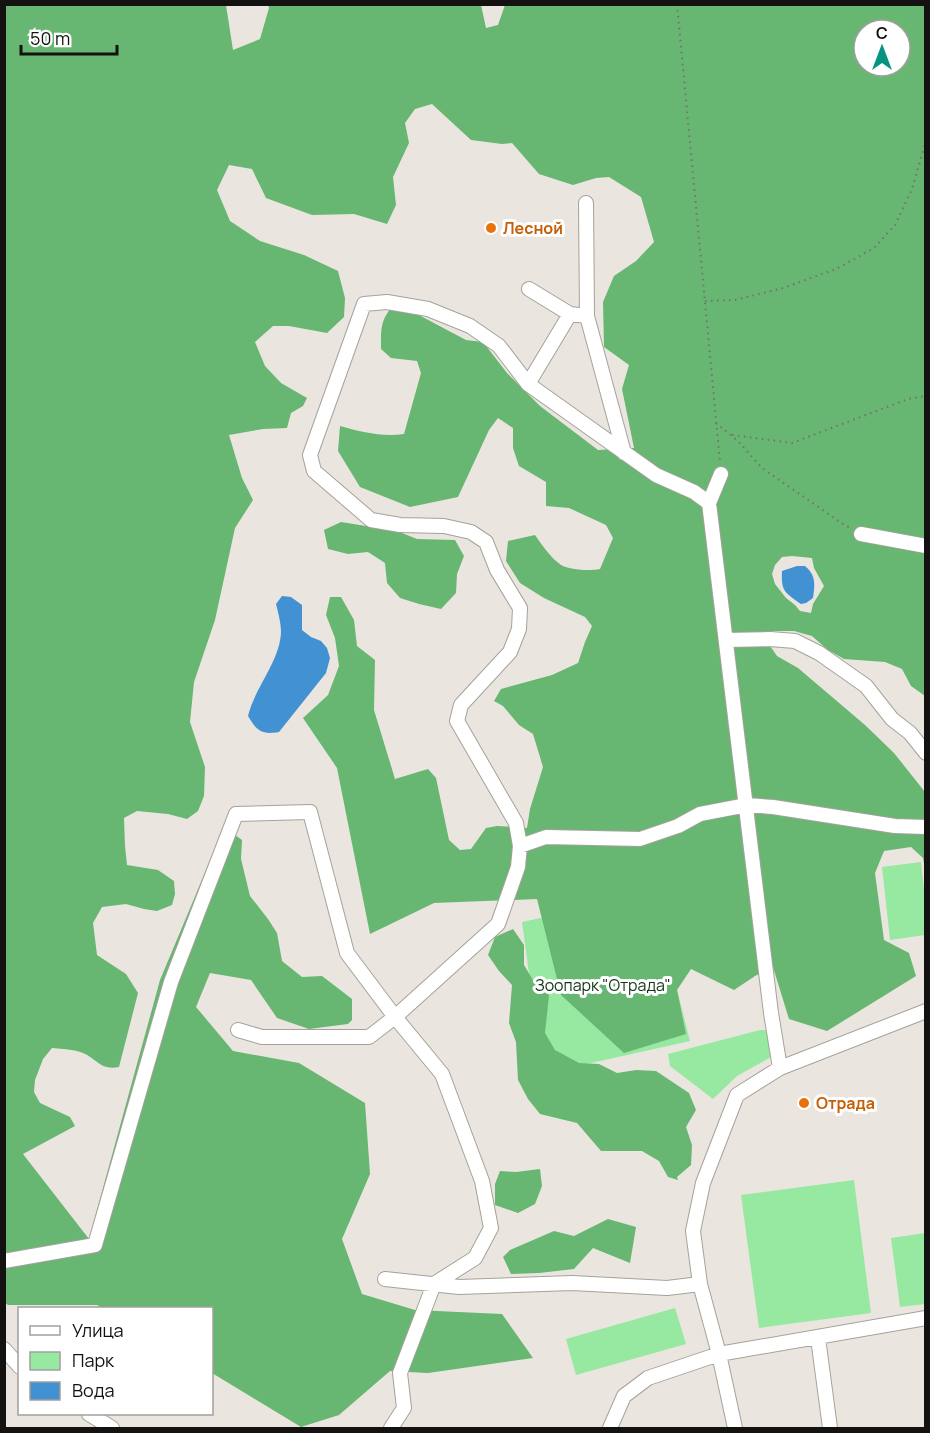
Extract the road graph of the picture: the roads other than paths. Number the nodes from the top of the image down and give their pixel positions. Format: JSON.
{"nodes":[{"id":1,"x":586,"y":203,"type":"dead end"},
{"id":2,"x":529,"y":289,"type":"dead end"},
{"id":3,"x":570,"y":314,"type":"junction"},
{"id":4,"x":587,"y":316,"type":"junction"},
{"id":5,"x":528,"y":384,"type":"junction"},
{"id":6,"x":624,"y":453,"type":"junction"},
{"id":7,"x":721,"y":474,"type":"road end"},
{"id":8,"x":709,"y":503,"type":"junction"},
{"id":9,"x":861,"y":534,"type":"road end"},
{"id":10,"x":926,"y":546,"type":"edge"},
{"id":11,"x":726,"y":640,"type":"junction"},
{"id":12,"x":926,"y":753,"type":"edge"},
{"id":13,"x":747,"y":806,"type":"junction"},
{"id":14,"x":926,"y":826,"type":"edge"},
{"id":15,"x":519,"y":846,"type":"junction"},
{"id":16,"x":926,"y":1011,"type":"edge"},
{"id":17,"x":395,"y":1017,"type":"junction"},
{"id":18,"x":238,"y":1030,"type":"dead end"},
{"id":19,"x":780,"y":1068,"type":"junction"},
{"id":20,"x":4,"y":1261,"type":"edge"},
{"id":21,"x":385,"y":1279,"type":"dead end"},
{"id":22,"x":434,"y":1284,"type":"junction"},
{"id":23,"x":700,"y":1284,"type":"junction"},
{"id":24,"x":926,"y":1318,"type":"edge"},
{"id":25,"x":818,"y":1338,"type":"junction"},
{"id":26,"x":4,"y":1349,"type":"edge"},
{"id":27,"x":719,"y":1354,"type":"junction"},
{"id":28,"x":18,"y":1365,"type":"edge"},
{"id":29,"x":92,"y":1415,"type":"edge"},
{"id":30,"x":112,"y":1428,"type":"edge"},
{"id":31,"x":391,"y":1428,"type":"edge"},
{"id":32,"x":610,"y":1428,"type":"edge"},
{"id":33,"x":735,"y":1428,"type":"edge"},
{"id":34,"x":830,"y":1428,"type":"edge"}],
"edges":[{"from":1,"to":4,"type":"street"},
{"from":2,"to":3,"type":"street"},
{"from":3,"to":4,"type":"street"},
{"from":3,"to":5,"type":"street"},
{"from":4,"to":6,"type":"street"},
{"from":5,"to":6,"type":"street"},
{"from":5,"to":15,"type":"street"},
{"from":6,"to":8,"type":"street"},
{"from":7,"to":8,"type":"street"},
{"from":8,"to":11,"type":"street"},
{"from":9,"to":10,"type":"street"},
{"from":11,"to":12,"type":"street"},
{"from":11,"to":13,"type":"street"},
{"from":13,"to":14,"type":"street"},
{"from":13,"to":15,"type":"street"},
{"from":13,"to":19,"type":"street"},
{"from":15,"to":17,"type":"street"},
{"from":16,"to":19,"type":"street"},
{"from":17,"to":18,"type":"street"},
{"from":17,"to":20,"type":"street"},
{"from":17,"to":22,"type":"street"},
{"from":19,"to":23,"type":"street"},
{"from":21,"to":22,"type":"street"},
{"from":22,"to":23,"type":"street"},
{"from":22,"to":31,"type":"street"},
{"from":23,"to":27,"type":"street"},
{"from":24,"to":25,"type":"street"},
{"from":25,"to":27,"type":"street"},
{"from":25,"to":34,"type":"street"},
{"from":26,"to":28,"type":"street"},
{"from":27,"to":32,"type":"street"},
{"from":27,"to":33,"type":"street"},
{"from":29,"to":30,"type":"street"}]}
